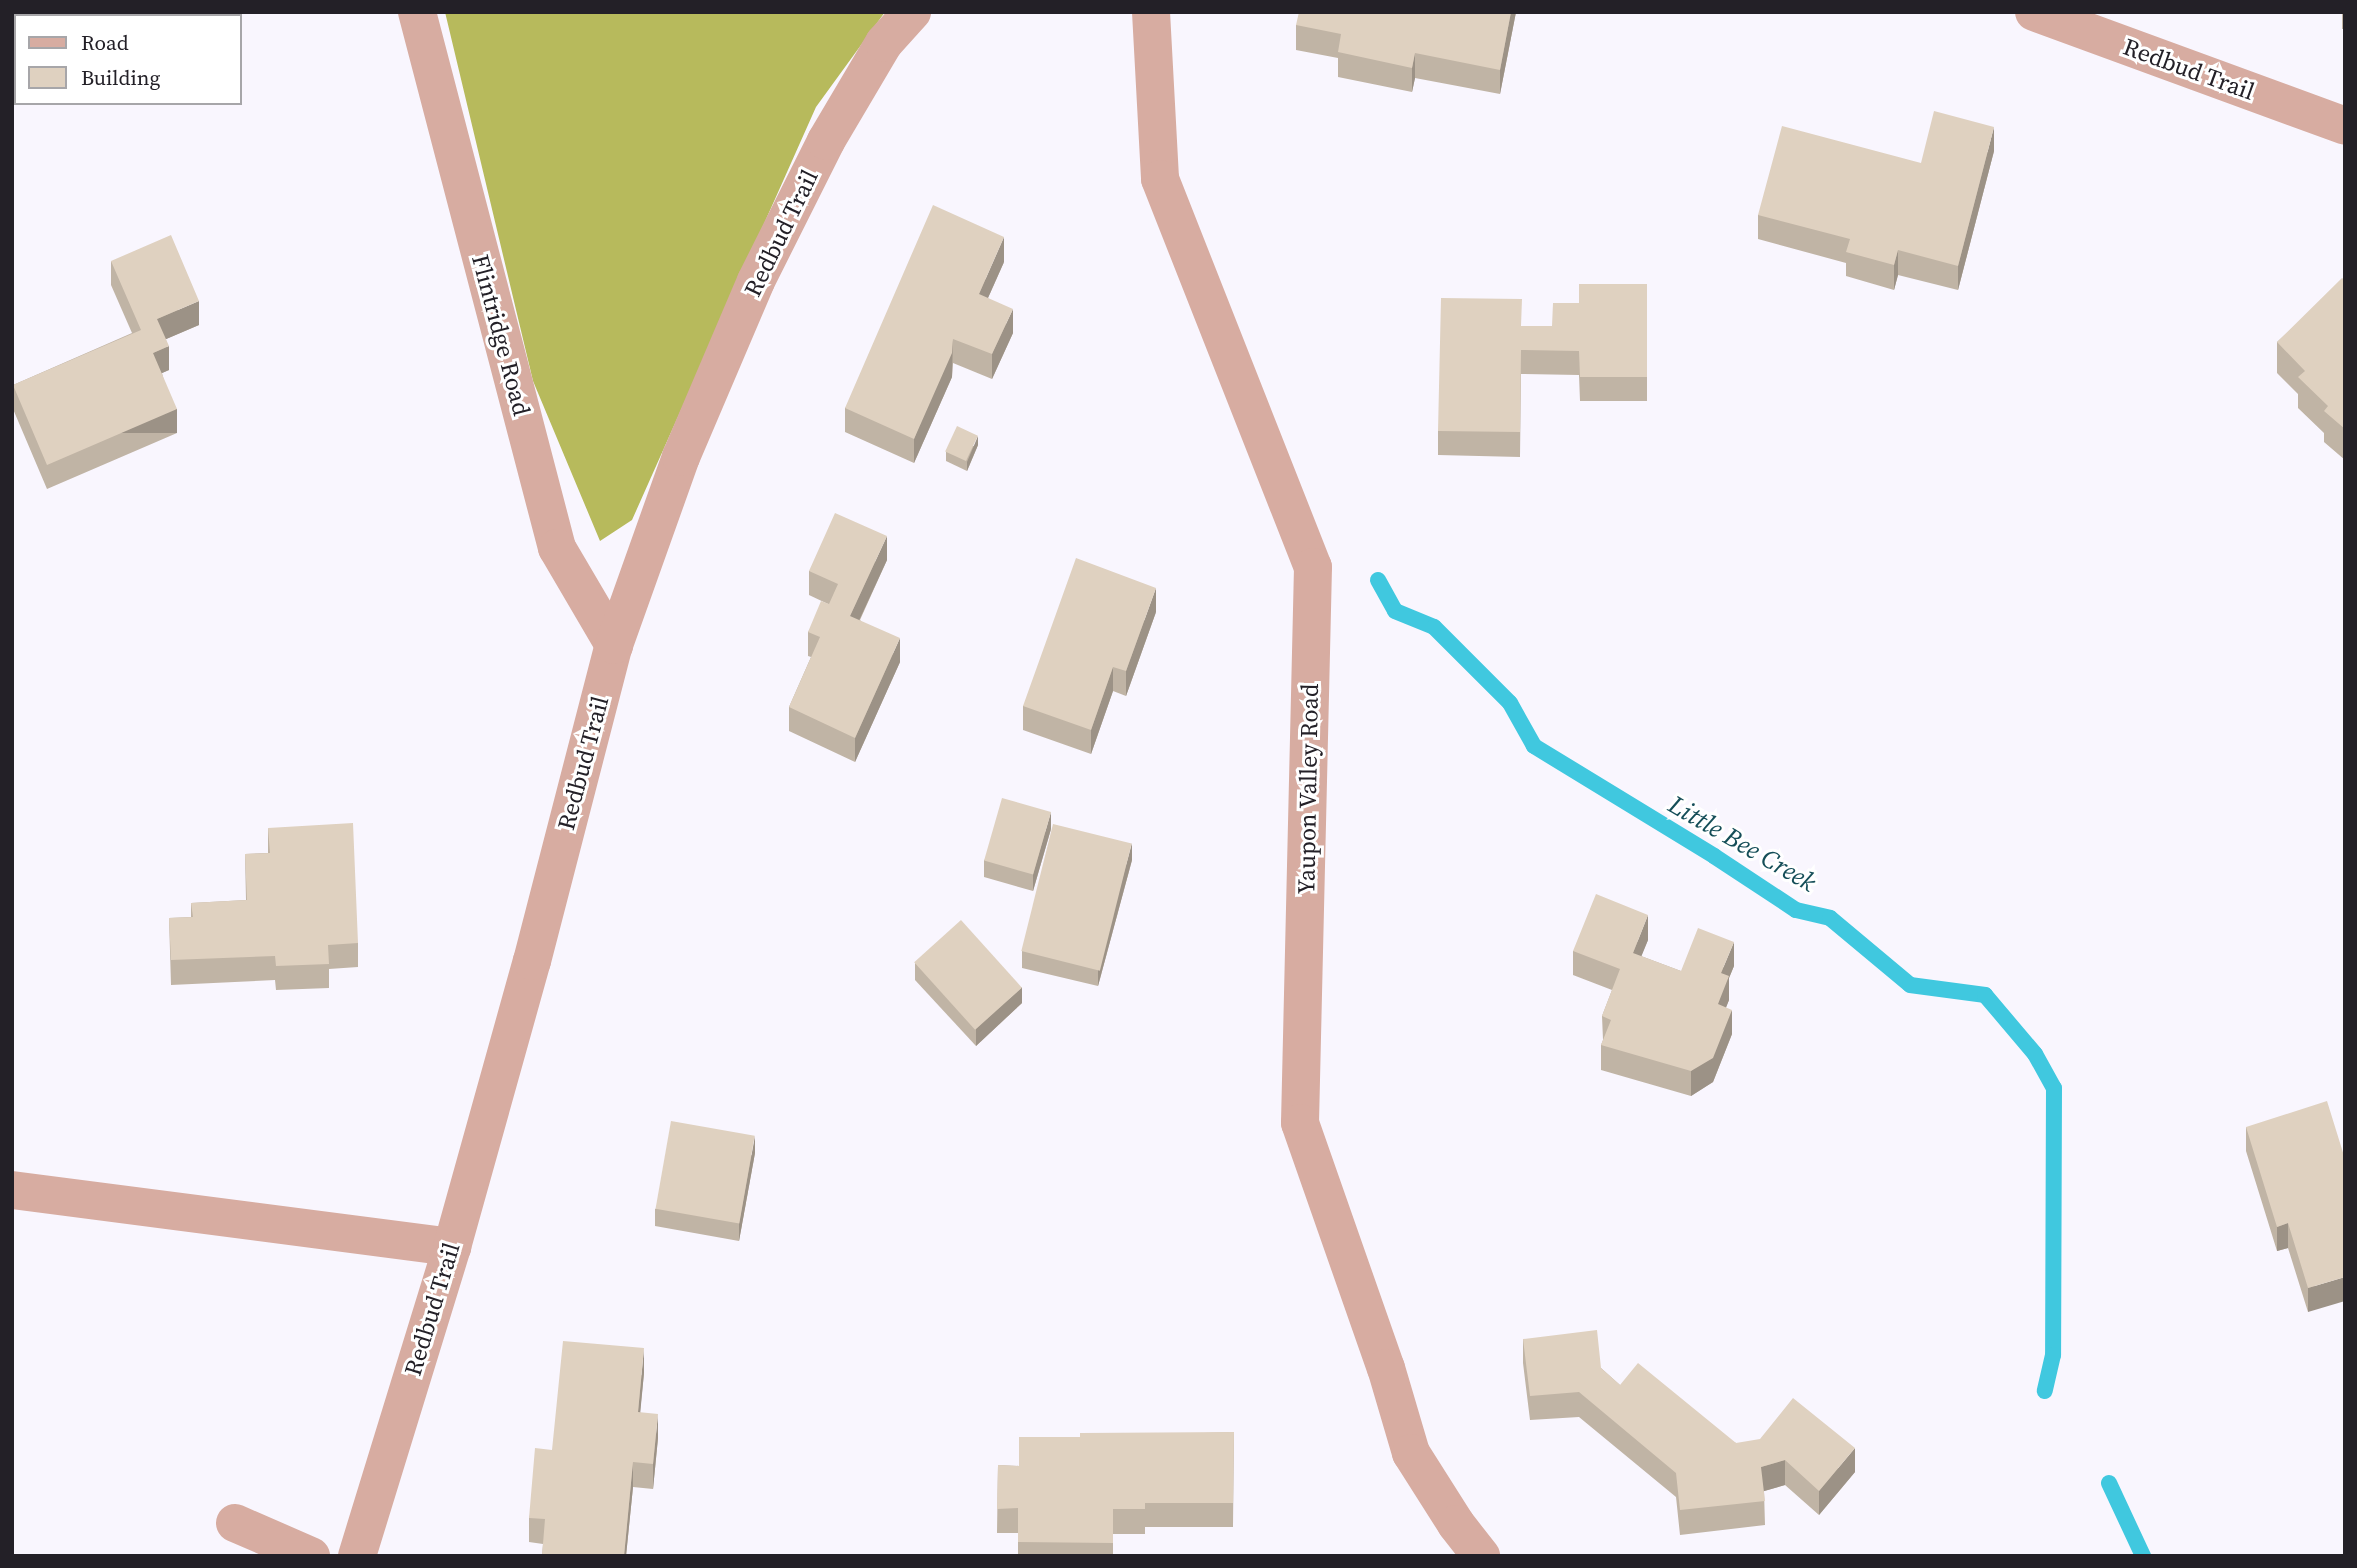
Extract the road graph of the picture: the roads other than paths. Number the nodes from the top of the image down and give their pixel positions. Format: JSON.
{"nodes":[{"id":1,"x":417,"y":12,"type":"edge"},
{"id":2,"x":912,"y":12,"type":"edge"},
{"id":3,"x":2034,"y":12,"type":"edge"},
{"id":4,"x":1150,"y":13,"type":"edge"},
{"id":5,"x":2113,"y":27,"type":"edge"},
{"id":6,"x":2345,"y":126,"type":"edge"},
{"id":7,"x":614,"y":645,"type":"junction"},
{"id":8,"x":12,"y":1190,"type":"edge"},
{"id":9,"x":452,"y":1247,"type":"junction"},
{"id":10,"x":235,"y":1523,"type":"dead end"},
{"id":11,"x":311,"y":1556,"type":"edge"},
{"id":12,"x":357,"y":1556,"type":"edge"},
{"id":13,"x":1481,"y":1556,"type":"edge"}],
"edges":[{"from":1,"to":7,"type":"street","name":"Flintridge Road"},
{"from":2,"to":7,"type":"street","name":"Redbud Trail"},
{"from":3,"to":5,"type":"street","name":"Redbud Trail"},
{"from":4,"to":13,"type":"street","name":"Yaupon Valley Road"},
{"from":5,"to":6,"type":"street","name":"Redbud Trail"},
{"from":7,"to":9,"type":"street","name":"Redbud Trail"},
{"from":8,"to":9,"type":"street"},
{"from":9,"to":12,"type":"street","name":"Redbud Trail"},
{"from":10,"to":11,"type":"street"}]}
